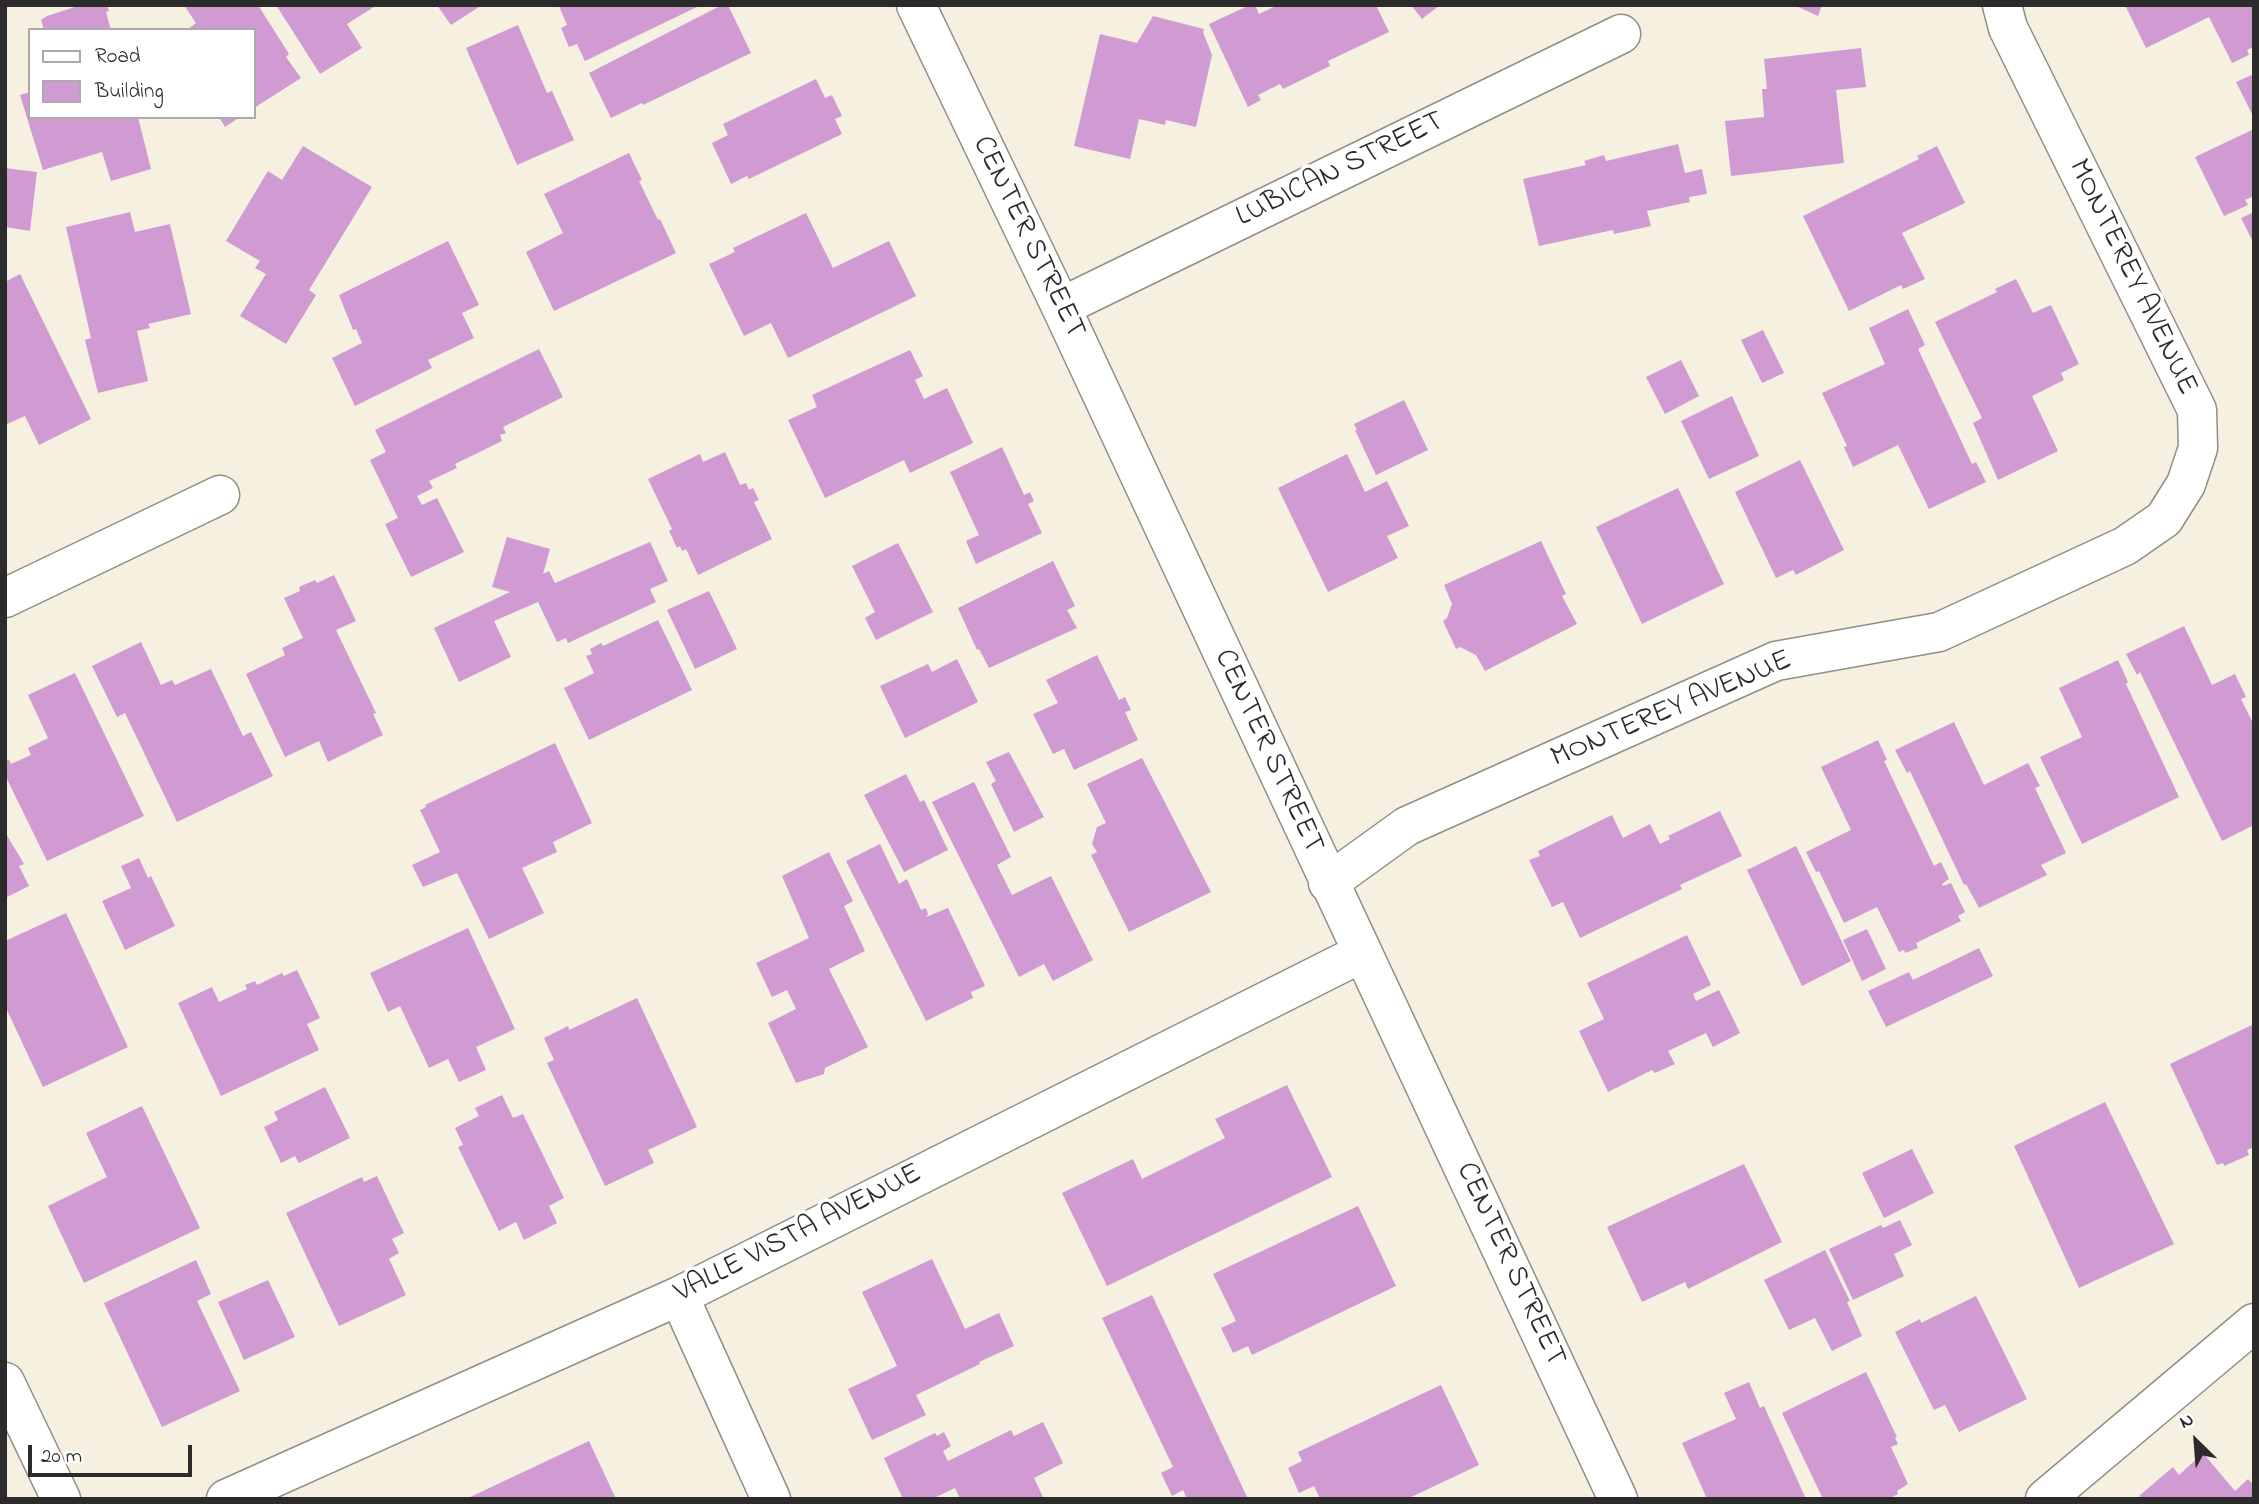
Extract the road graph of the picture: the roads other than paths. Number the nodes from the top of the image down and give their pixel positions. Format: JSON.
{"nodes":[{"id":1,"x":916,"y":5,"type":"edge"},
{"id":2,"x":2002,"y":5,"type":"edge"},
{"id":3,"x":1621,"y":34,"type":"dead end"},
{"id":4,"x":1061,"y":307,"type":"junction"},
{"id":5,"x":220,"y":495,"type":"dead end"},
{"id":6,"x":5,"y":598,"type":"edge"},
{"id":7,"x":1328,"y":883,"type":"junction"},
{"id":8,"x":1362,"y":953,"type":"junction"},
{"id":9,"x":679,"y":1296,"type":"junction"},
{"id":10,"x":2254,"y":1324,"type":"edge"},
{"id":11,"x":5,"y":1382,"type":"edge"},
{"id":12,"x":61,"y":1499,"type":"edge"},
{"id":13,"x":226,"y":1499,"type":"edge"},
{"id":14,"x":771,"y":1499,"type":"edge"},
{"id":15,"x":1618,"y":1499,"type":"edge"},
{"id":16,"x":2045,"y":1499,"type":"edge"}],
"edges":[{"from":1,"to":4,"type":"street","name":"CENTER STREET"},
{"from":2,"to":7,"type":"street","name":"MONTEREY AVENUE"},
{"from":3,"to":4,"type":"street","name":"LUBICAN STREET"},
{"from":4,"to":7,"type":"street","name":"CENTER STREET"},
{"from":5,"to":6,"type":"street"},
{"from":7,"to":8,"type":"street","name":"CENTER STREET"},
{"from":8,"to":9,"type":"street","name":"VALLE VISTA AVENUE"},
{"from":8,"to":15,"type":"street","name":"CENTER STREET"},
{"from":9,"to":13,"type":"street","name":"VALLE VISTA AVENUE"},
{"from":9,"to":14,"type":"street"},
{"from":10,"to":16,"type":"street"},
{"from":11,"to":12,"type":"street"}]}
